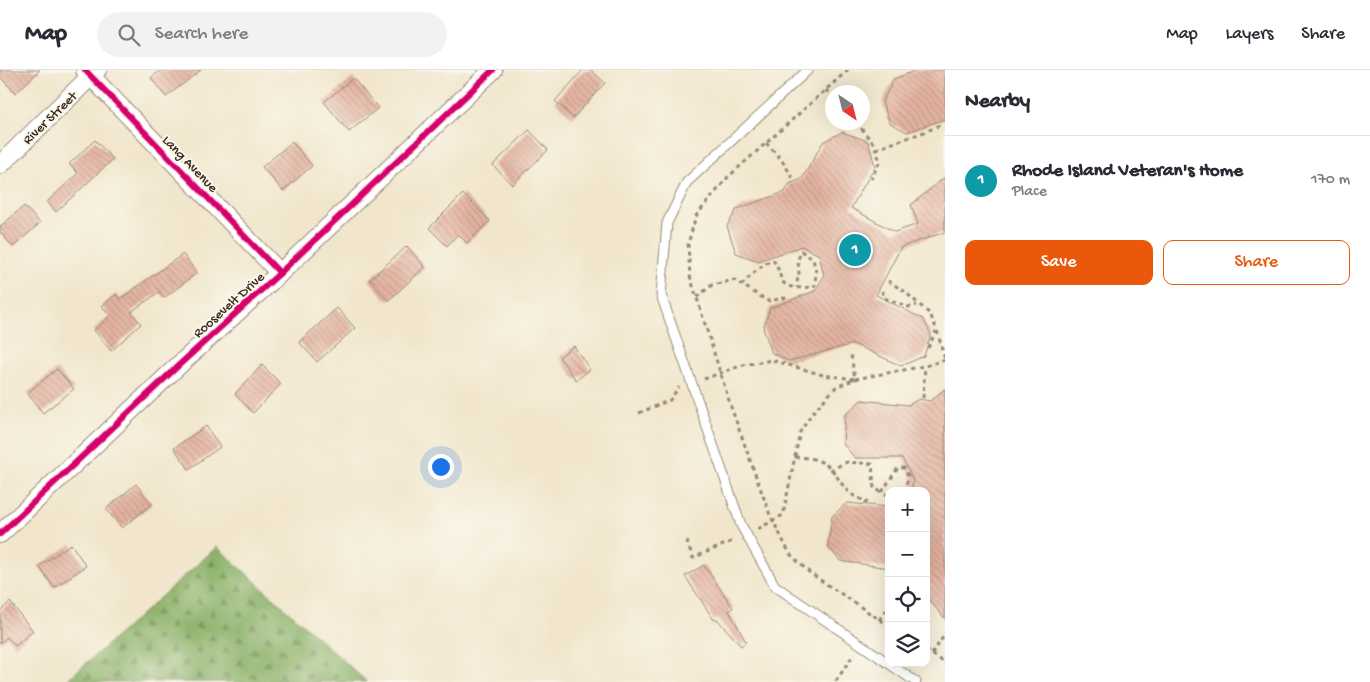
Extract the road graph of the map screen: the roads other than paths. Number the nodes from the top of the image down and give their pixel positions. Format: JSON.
{"nodes":[{"id":1,"x":493,"y":70,"type":"edge"},
{"id":2,"x":808,"y":70,"type":"edge"},
{"id":3,"x":91,"y":72,"type":"edge"},
{"id":4,"x":0,"y":165,"type":"edge"},
{"id":5,"x":280,"y":273,"type":"junction"},
{"id":6,"x":0,"y":534,"type":"edge"},
{"id":7,"x":916,"y":682,"type":"edge"}],
"edges":[{"from":1,"to":5,"type":"street","name":"Roosevelt Drive"},
{"from":2,"to":7,"type":"lane"},
{"from":3,"to":4,"type":"street","name":"River Street"},
{"from":3,"to":5,"type":"street","name":"Lang Avenue"},
{"from":5,"to":6,"type":"street","name":"Roosevelt Drive"}]}
